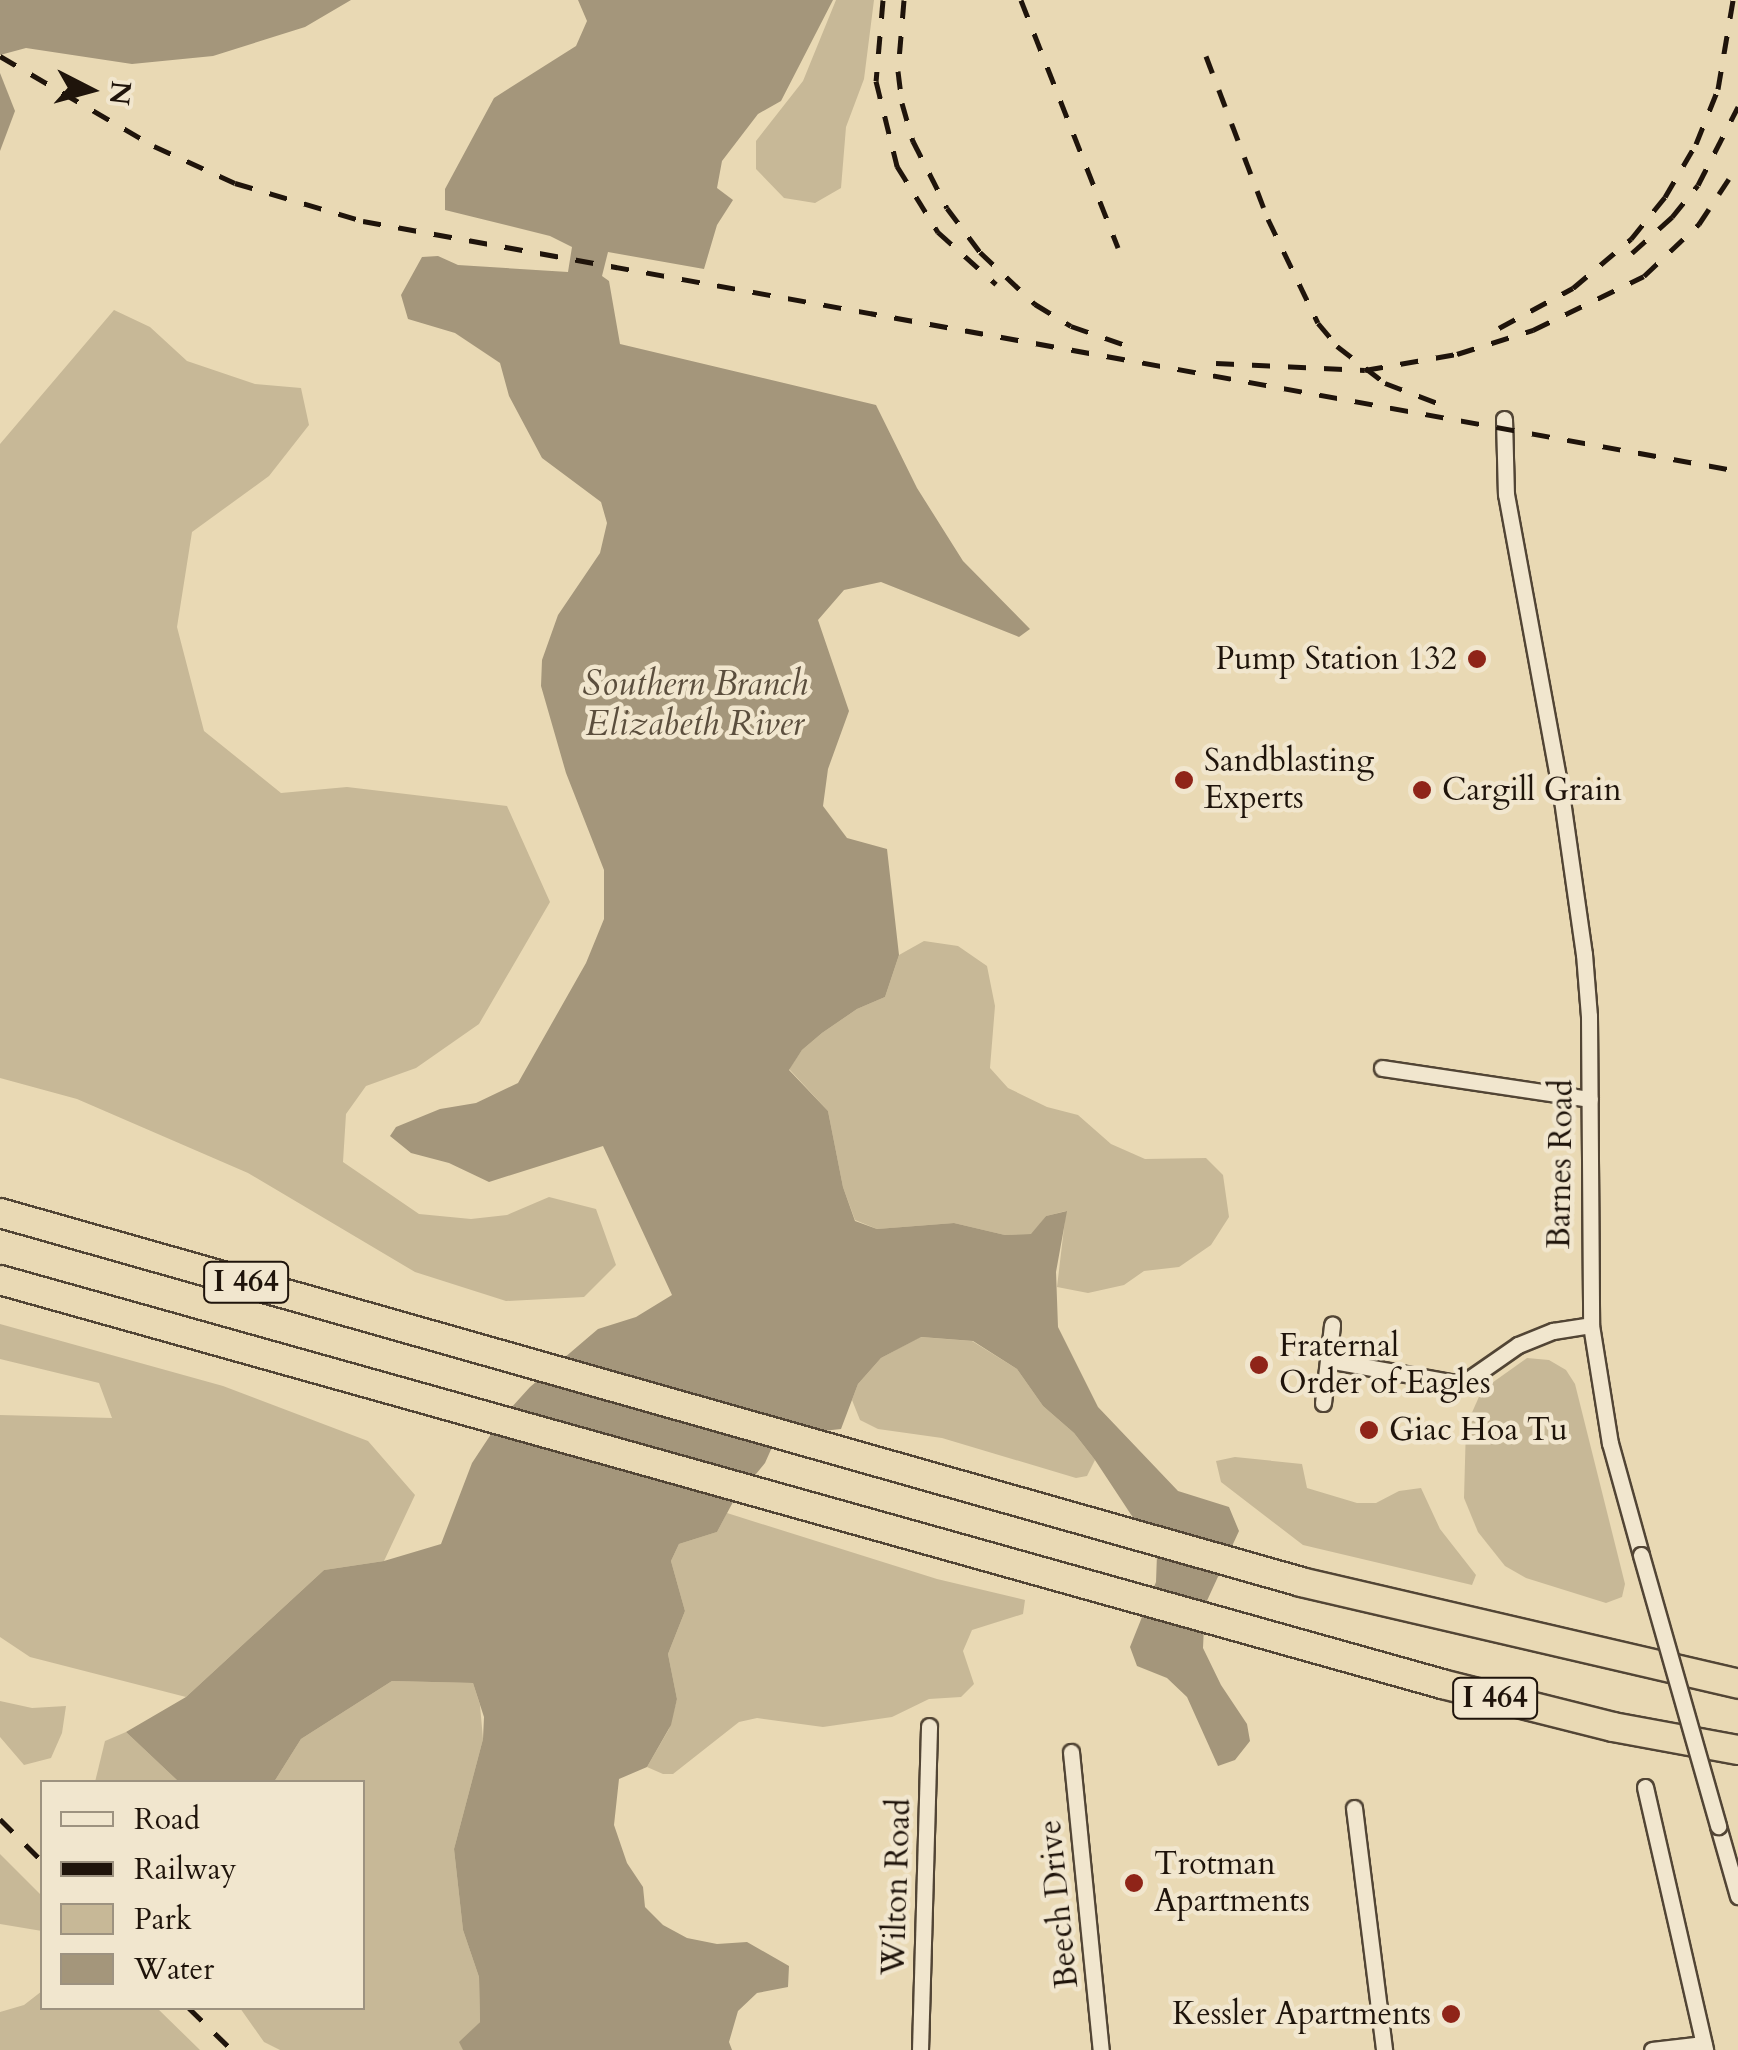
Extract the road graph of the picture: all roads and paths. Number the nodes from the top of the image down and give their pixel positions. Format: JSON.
{"nodes":[{"id":1,"x":1504,"y":419,"type":"dead end"},
{"id":2,"x":1382,"y":1068,"type":"dead end"},
{"id":3,"x":1590,"y":1099,"type":"junction"},
{"id":4,"x":0,"y":1213,"type":"edge"},
{"id":5,"x":0,"y":1280,"type":"edge"},
{"id":6,"x":1332,"y":1325,"type":"dead end"},
{"id":7,"x":1590,"y":1325,"type":"junction"},
{"id":8,"x":1328,"y":1360,"type":"junction"},
{"id":9,"x":1323,"y":1403,"type":"dead end"},
{"id":10,"x":1738,"y":1684,"type":"edge"},
{"id":11,"x":929,"y":1726,"type":"dead end"},
{"id":12,"x":1738,"y":1750,"type":"edge"},
{"id":13,"x":1072,"y":1752,"type":"dead end"},
{"id":14,"x":1645,"y":1787,"type":"dead end"},
{"id":15,"x":1354,"y":1808,"type":"dead end"},
{"id":16,"x":1738,"y":1896,"type":"edge"},
{"id":17,"x":1705,"y":2047,"type":"edge"},
{"id":18,"x":920,"y":2050,"type":"edge"},
{"id":19,"x":1101,"y":2050,"type":"edge"},
{"id":20,"x":1384,"y":2050,"type":"edge"},
{"id":21,"x":1652,"y":2050,"type":"edge"}],
"edges":[{"from":1,"to":3,"type":"street","name":"Barnes Road"},
{"from":2,"to":3,"type":"street"},
{"from":3,"to":7,"type":"street","name":"Barnes Road"},
{"from":4,"to":10,"type":"highway","number":"I 464"},
{"from":5,"to":12,"type":"highway","number":"I 464"},
{"from":6,"to":8,"type":"street"},
{"from":7,"to":8,"type":"street"},
{"from":7,"to":16,"type":"street","name":"Barnes Road","bridge":true},
{"from":8,"to":9,"type":"street"},
{"from":11,"to":18,"type":"street","name":"Wilton Road"},
{"from":13,"to":19,"type":"street","name":"Beech Drive"},
{"from":14,"to":17,"type":"street"},
{"from":15,"to":20,"type":"street"},
{"from":17,"to":21,"type":"street"}]}
